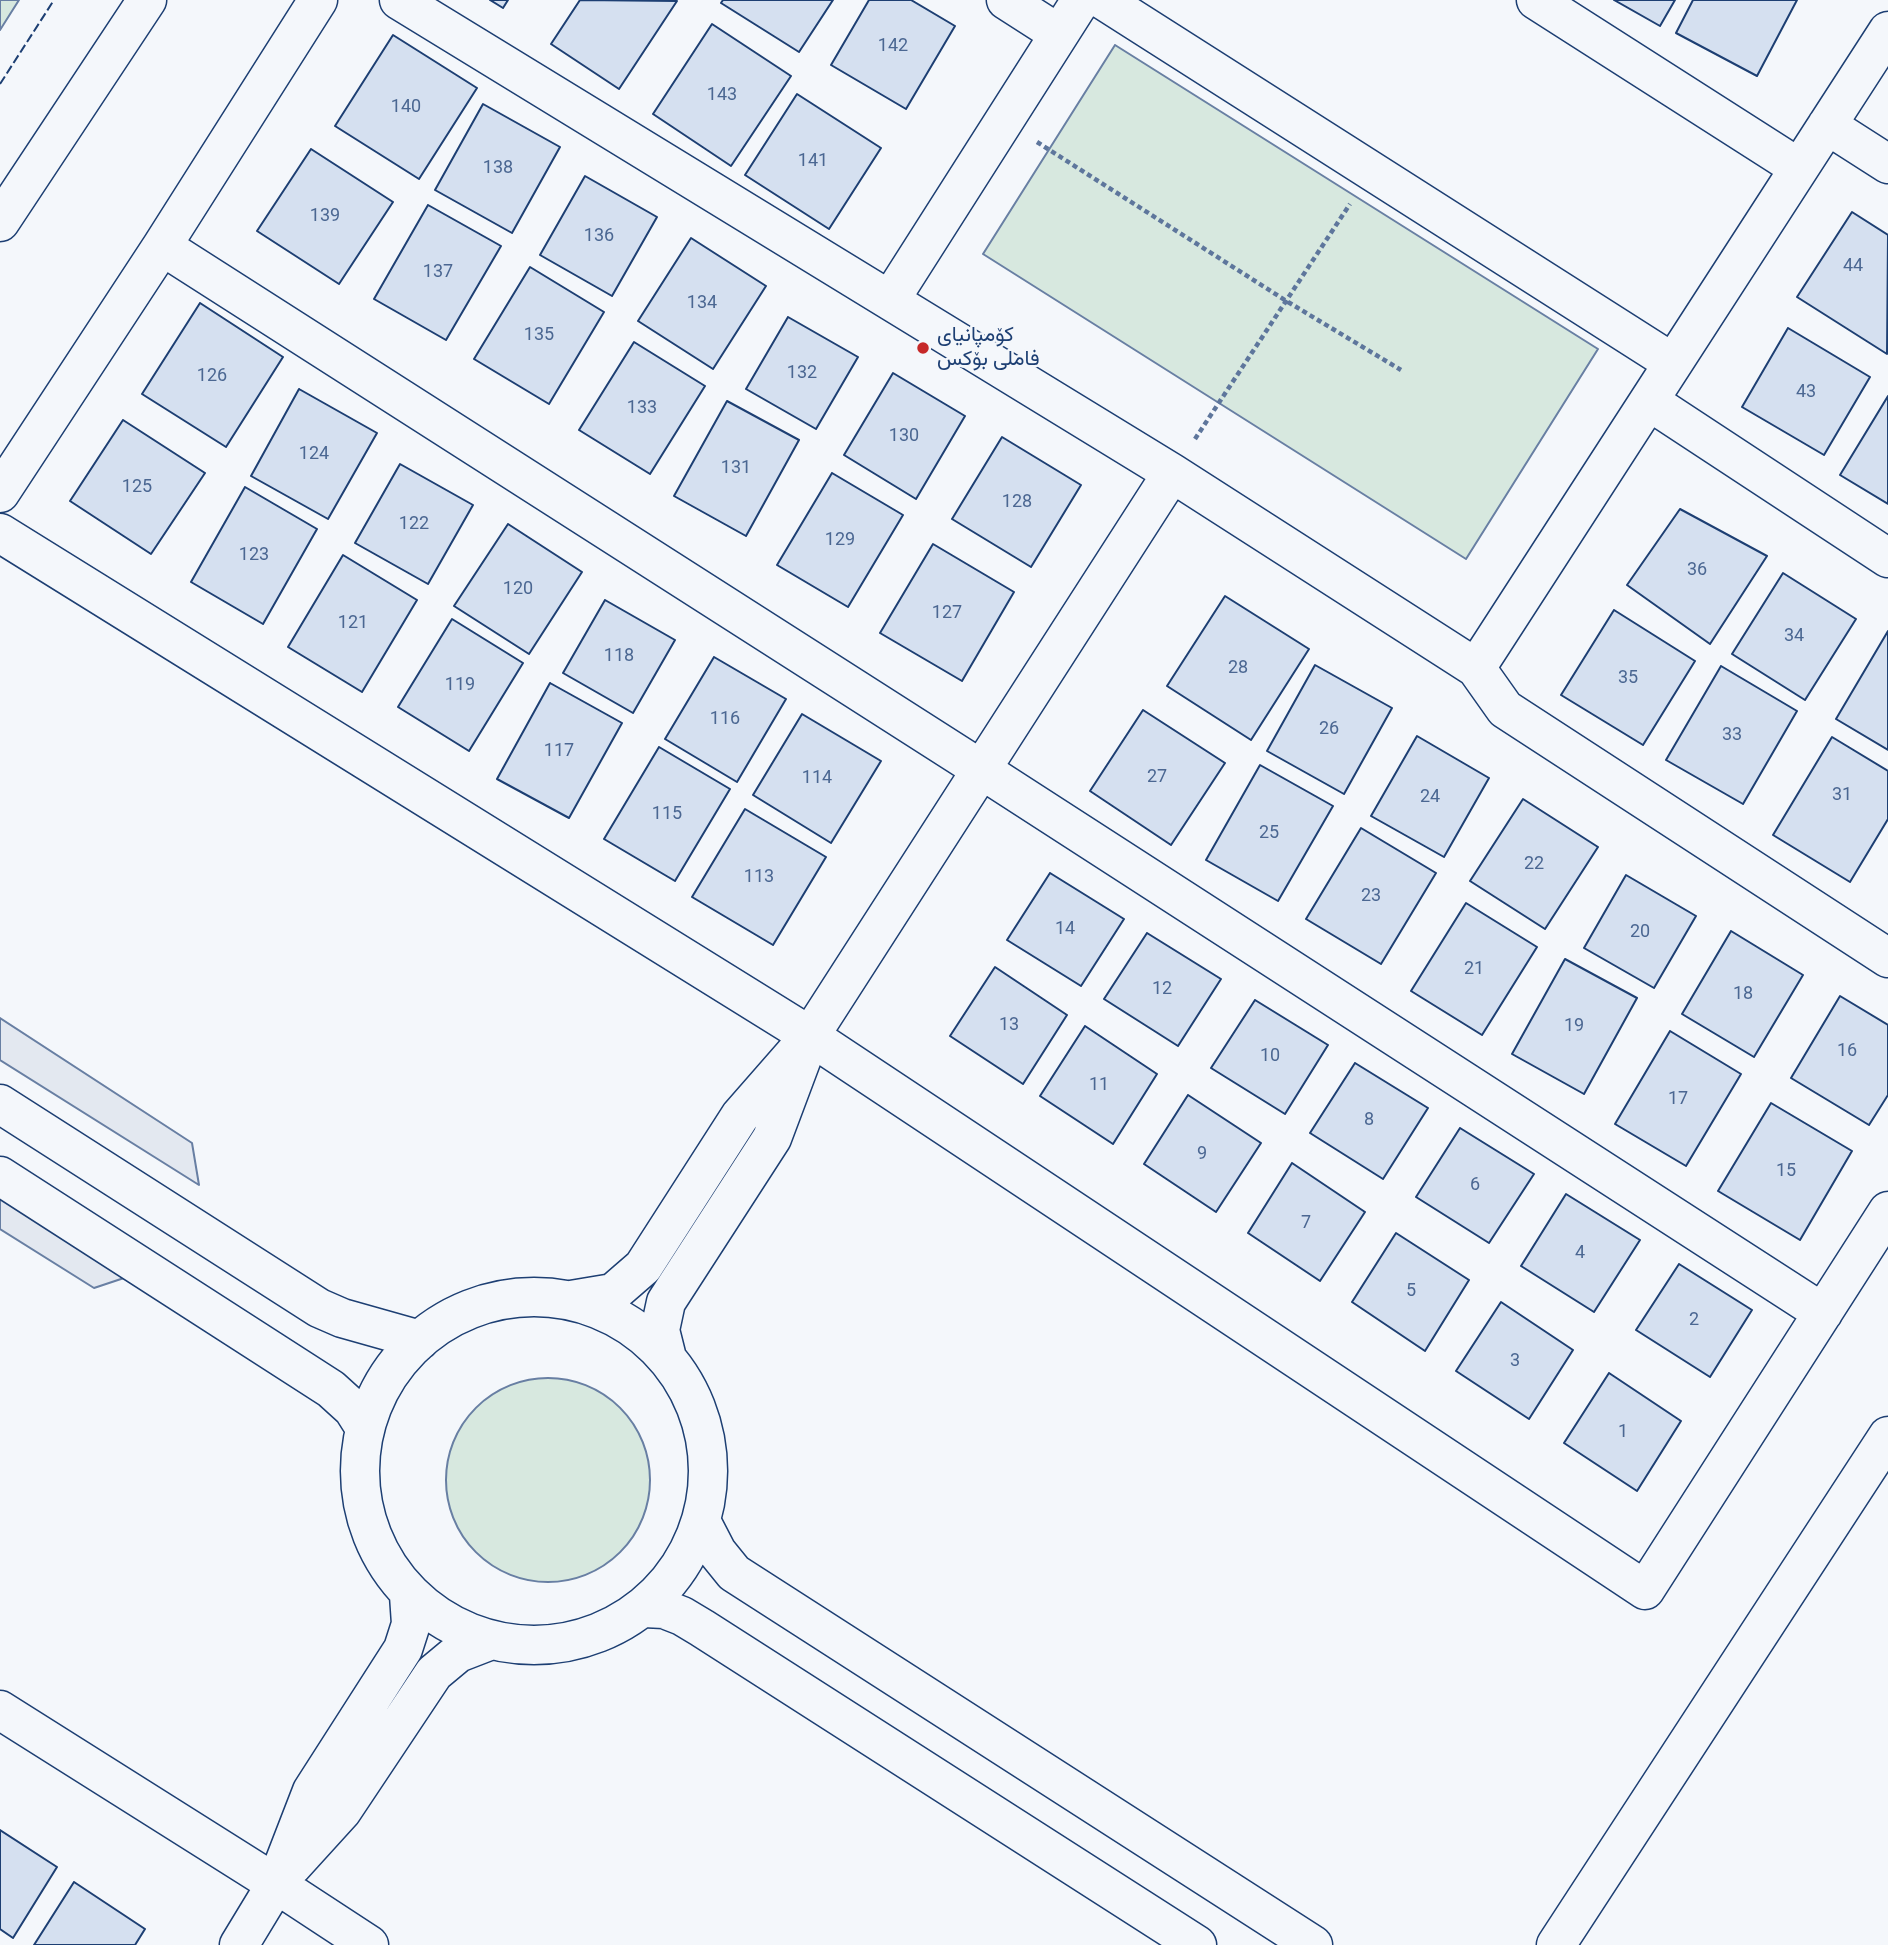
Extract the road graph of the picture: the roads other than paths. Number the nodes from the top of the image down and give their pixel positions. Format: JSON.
{"nodes":[{"id":1,"x":147,"y":0,"type":"edge"},
{"id":2,"x":318,"y":0,"type":"edge"},
{"id":3,"x":399,"y":0,"type":"edge"},
{"id":4,"x":1006,"y":0,"type":"edge"},
{"id":5,"x":1081,"y":0,"type":"edge"},
{"id":6,"x":1103,"y":0,"type":"edge"},
{"id":7,"x":1536,"y":0,"type":"edge"},
{"id":8,"x":1888,"y":31,"type":"edge"},
{"id":9,"x":1059,"y":34,"type":"junction"},
{"id":10,"x":1827,"y":125,"type":"junction"},
{"id":11,"x":1888,"y":164,"type":"edge"},
{"id":12,"x":1799,"y":169,"type":"junction"},
{"id":13,"x":0,"y":222,"type":"edge"},
{"id":14,"x":162,"y":246,"type":"junction"},
{"id":15,"x":890,"y":300,"type":"junction"},
{"id":16,"x":1673,"y":363,"type":"junction"},
{"id":17,"x":1649,"y":401,"type":"junction"},
{"id":18,"x":1172,"y":473,"type":"junction"},
{"id":19,"x":0,"y":493,"type":"edge"},
{"id":20,"x":0,"y":533,"type":"edge"},
{"id":21,"x":1888,"y":558,"type":"edge"},
{"id":22,"x":1476,"y":668,"type":"junction"},
{"id":23,"x":982,"y":770,"type":"junction"},
{"id":24,"x":1888,"y":958,"type":"edge"},
{"id":25,"x":810,"y":1036,"type":"junction"},
{"id":26,"x":0,"y":1104,"type":"edge"},
{"id":27,"x":0,"y":1176,"type":"edge"},
{"id":28,"x":1888,"y":1211,"type":"edge"},
{"id":29,"x":570,"y":1300,"type":"junction"},
{"id":30,"x":1823,"y":1313,"type":"junction"},
{"id":31,"x":420,"y":1340,"type":"junction"},
{"id":32,"x":666,"y":1354,"type":"junction"},
{"id":33,"x":365,"y":1428,"type":"junction"},
{"id":34,"x":1888,"y":1436,"type":"edge"},
{"id":35,"x":702,"y":1522,"type":"junction"},
{"id":36,"x":409,"y":1595,"type":"junction"},
{"id":37,"x":644,"y":1608,"type":"junction"},
{"id":38,"x":489,"y":1641,"type":"junction"},
{"id":39,"x":0,"y":1710,"type":"edge"},
{"id":40,"x":276,"y":1884,"type":"junction"},
{"id":41,"x":239,"y":1945,"type":"edge"},
{"id":42,"x":369,"y":1945,"type":"edge"},
{"id":43,"x":1197,"y":1945,"type":"edge"},
{"id":44,"x":1313,"y":1945,"type":"edge"},
{"id":45,"x":1556,"y":1945,"type":"edge"}],
"edges":[{"from":1,"to":13,"type":"street"},
{"from":2,"to":14,"type":"street"},
{"from":3,"to":15,"type":"street"},
{"from":4,"to":9,"type":"street"},
{"from":5,"to":9,"type":"street"},
{"from":6,"to":16,"type":"street"},
{"from":7,"to":12,"type":"street"},
{"from":8,"to":10,"type":"street"},
{"from":9,"to":15,"type":"street"},
{"from":10,"to":11,"type":"street"},
{"from":10,"to":12,"type":"street"},
{"from":12,"to":16,"type":"street"},
{"from":14,"to":19,"type":"street"},
{"from":14,"to":23,"type":"street"},
{"from":15,"to":18,"type":"street"},
{"from":16,"to":17,"type":"street"},
{"from":17,"to":21,"type":"street"},
{"from":17,"to":22,"type":"street"},
{"from":18,"to":22,"type":"street"},
{"from":18,"to":23,"type":"street"},
{"from":20,"to":25,"type":"street"},
{"from":22,"to":24,"type":"street"},
{"from":23,"to":25,"type":"street"},
{"from":23,"to":30,"type":"street"},
{"from":25,"to":29,"type":"street"},
{"from":25,"to":30,"type":"street"},
{"from":25,"to":32,"type":"street"},
{"from":26,"to":31,"type":"street"},
{"from":27,"to":33,"type":"street"},
{"from":28,"to":30,"type":"street"},
{"from":29,"to":31,"type":"street"},
{"from":29,"to":32,"type":"street"},
{"from":31,"to":33,"type":"street"},
{"from":32,"to":35,"type":"street"},
{"from":33,"to":36,"type":"street"},
{"from":34,"to":45,"type":"street"},
{"from":35,"to":37,"type":"street"},
{"from":35,"to":44,"type":"street"},
{"from":36,"to":38,"type":"street"},
{"from":36,"to":40,"type":"street"},
{"from":37,"to":38,"type":"street"},
{"from":37,"to":43,"type":"street"},
{"from":38,"to":40,"type":"street"},
{"from":39,"to":40,"type":"street"},
{"from":40,"to":41,"type":"street"},
{"from":40,"to":42,"type":"street"}]}
